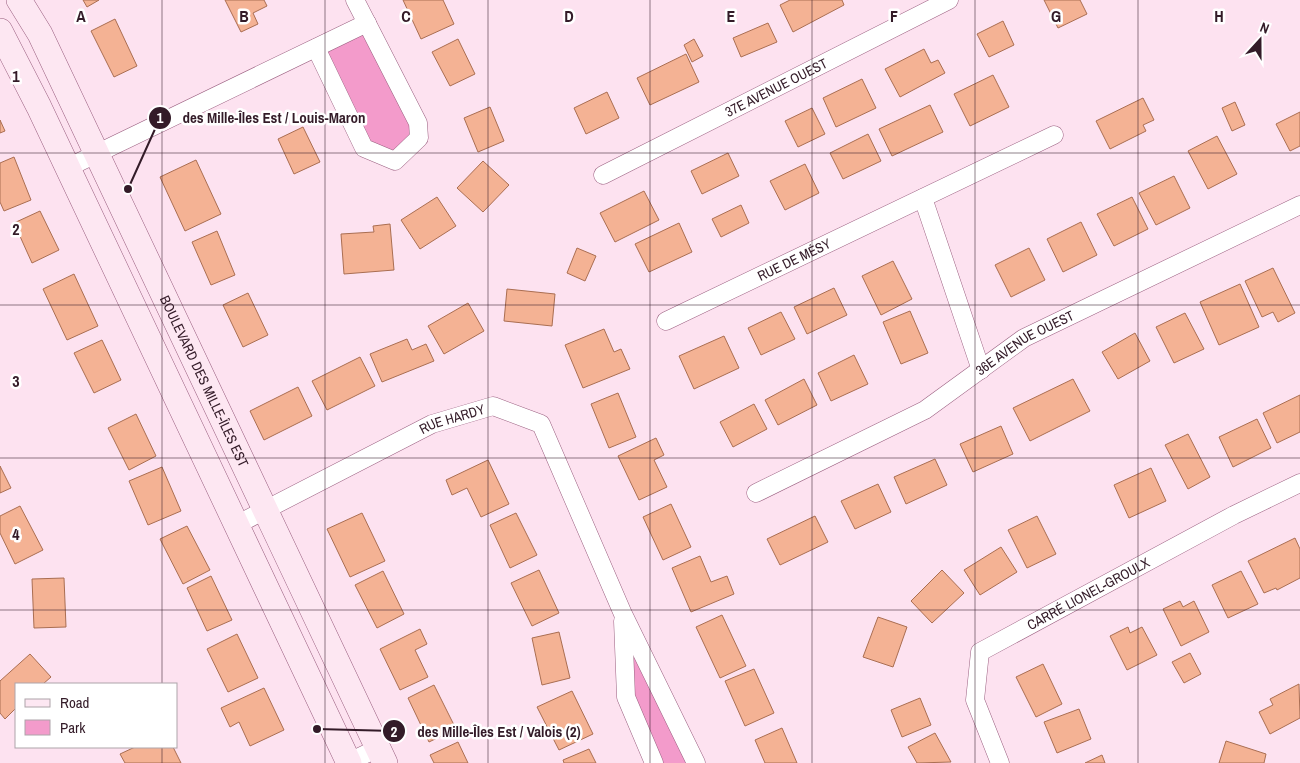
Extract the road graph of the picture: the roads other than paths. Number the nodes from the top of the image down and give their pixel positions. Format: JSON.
{"nodes":[{"id":1,"x":19,"y":0,"type":"edge"},
{"id":2,"x":355,"y":0,"type":"edge"},
{"id":3,"x":949,"y":0,"type":"edge"},
{"id":4,"x":367,"y":23,"type":"junction"},
{"id":5,"x":0,"y":31,"type":"edge"},
{"id":6,"x":316,"y":48,"type":"junction"},
{"id":7,"x":1054,"y":135,"type":"dead end"},
{"id":8,"x":96,"y":155,"type":"junction"},
{"id":9,"x":67,"y":168,"type":"junction"},
{"id":10,"x":603,"y":175,"type":"dead end"},
{"id":11,"x":923,"y":198,"type":"junction"},
{"id":12,"x":1300,"y":205,"type":"edge"},
{"id":13,"x":666,"y":321,"type":"dead end"},
{"id":14,"x":981,"y":370,"type":"junction"},
{"id":15,"x":1300,"y":483,"type":"edge"},
{"id":16,"x":756,"y":493,"type":"dead end"},
{"id":17,"x":266,"y":510,"type":"junction"},
{"id":18,"x":236,"y":525,"type":"junction"},
{"id":19,"x":623,"y":614,"type":"junction"},
{"id":20,"x":382,"y":756,"type":"edge"},
{"id":21,"x":348,"y":763,"type":"edge"},
{"id":22,"x":654,"y":763,"type":"edge"},
{"id":23,"x":696,"y":763,"type":"edge"},
{"id":24,"x":1000,"y":763,"type":"edge"}],
"edges":[{"from":1,"to":8,"type":"street","name":"BOULEVARD DES MILLE-ÎLES EST"},
{"from":2,"to":4,"type":"street"},
{"from":3,"to":10,"type":"street","name":"37E AVENUE OUEST"},
{"from":4,"to":6,"type":"street"},
{"from":4,"to":6,"type":"street"},
{"from":5,"to":9,"type":"street"},
{"from":6,"to":8,"type":"street"},
{"from":7,"to":11,"type":"street","name":"RUE DE MÉSY"},
{"from":8,"to":9,"type":"street"},
{"from":8,"to":17,"type":"street","name":"BOULEVARD DES MILLE-ÎLES EST"},
{"from":9,"to":18,"type":"street"},
{"from":11,"to":13,"type":"street","name":"RUE DE MÉSY"},
{"from":11,"to":14,"type":"street"},
{"from":12,"to":14,"type":"street","name":"36E AVENUE OUEST"},
{"from":14,"to":16,"type":"street","name":"36E AVENUE OUEST"},
{"from":15,"to":24,"type":"street","name":"CARRÉ LIONEL-GROULX"},
{"from":17,"to":18,"type":"street","name":"RUE HARDY"},
{"from":17,"to":19,"type":"street","name":"RUE HARDY"},
{"from":17,"to":20,"type":"street","name":"BOULEVARD DES MILLE-ÎLES EST"},
{"from":18,"to":21,"type":"street"},
{"from":19,"to":22,"type":"street","name":"RUE HARDY"},
{"from":19,"to":23,"type":"street","name":"RUE HARDY"},
{"from":20,"to":21,"type":"street"}]}
